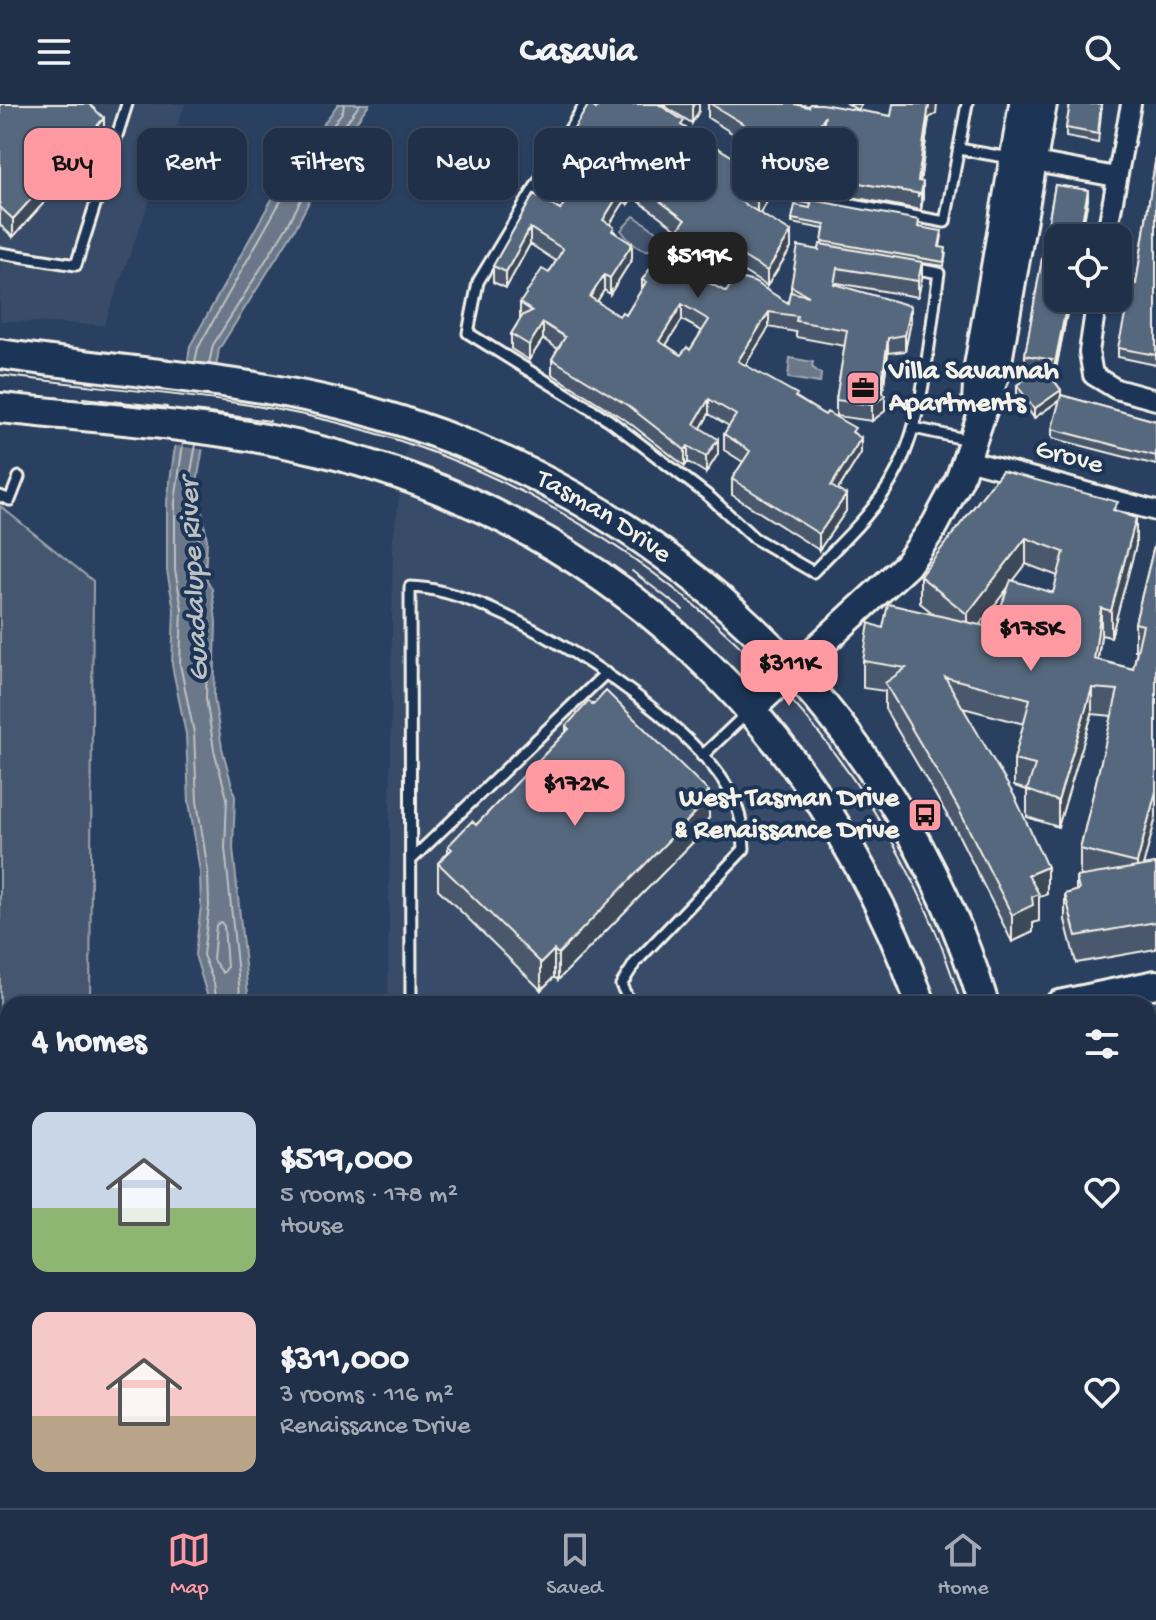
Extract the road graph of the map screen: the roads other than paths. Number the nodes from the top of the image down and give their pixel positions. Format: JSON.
{"nodes":[{"id":1,"x":127,"y":104,"type":"edge"},
{"id":2,"x":585,"y":104,"type":"edge"},
{"id":3,"x":967,"y":104,"type":"edge"},
{"id":4,"x":1023,"y":104,"type":"edge"},
{"id":5,"x":1043,"y":104,"type":"edge"},
{"id":6,"x":1131,"y":104,"type":"edge"},
{"id":7,"x":959,"y":149,"type":"junction"},
{"id":8,"x":1023,"y":160,"type":"junction"},
{"id":9,"x":1116,"y":177,"type":"junction"},
{"id":10,"x":826,"y":200,"type":"edge"},
{"id":11,"x":1108,"y":224,"type":"edge"},
{"id":12,"x":0,"y":253,"type":"edge"},
{"id":13,"x":896,"y":265,"type":"edge"},
{"id":14,"x":1095,"y":312,"type":"edge"},
{"id":15,"x":0,"y":354,"type":"edge"},
{"id":16,"x":1156,"y":400,"type":"edge"},
{"id":17,"x":0,"y":408,"type":"edge"},
{"id":18,"x":914,"y":428,"type":"junction"},
{"id":19,"x":970,"y":450,"type":"junction"},
{"id":20,"x":19,"y":477,"type":"dead end"},
{"id":21,"x":0,"y":496,"type":"edge"},
{"id":22,"x":1156,"y":511,"type":"edge"},
{"id":23,"x":794,"y":669,"type":"junction"},
{"id":24,"x":606,"y":673,"type":"junction"},
{"id":25,"x":751,"y":709,"type":"junction"},
{"id":26,"x":702,"y":756,"type":"junction"},
{"id":27,"x":411,"y":860,"type":"junction"},
{"id":28,"x":1156,"y":984,"type":"edge"},
{"id":29,"x":411,"y":996,"type":"edge"},
{"id":30,"x":627,"y":996,"type":"edge"},
{"id":31,"x":918,"y":996,"type":"edge"},
{"id":32,"x":981,"y":996,"type":"edge"},
{"id":33,"x":1098,"y":996,"type":"edge"}],
"edges":[{"from":1,"to":12,"type":"lane"},
{"from":2,"to":18,"type":"lane"},
{"from":3,"to":7,"type":"lane"},
{"from":4,"to":8,"type":"street"},
{"from":5,"to":8,"type":"street"},
{"from":6,"to":9,"type":"street"},
{"from":7,"to":8,"type":"lane"},
{"from":7,"to":10,"type":"lane"},
{"from":8,"to":9,"type":"street"},
{"from":8,"to":19,"type":"street"},
{"from":9,"to":11,"type":"street"},
{"from":13,"to":18,"type":"lane"},
{"from":14,"to":16,"type":"street"},
{"from":15,"to":23,"type":"main road","name":"Tasman Drive"},
{"from":17,"to":25,"type":"main road","name":"Tasman Drive"},
{"from":18,"to":19,"type":"lane"},
{"from":19,"to":22,"type":"street","name":"Grove"},
{"from":19,"to":23,"type":"street"},
{"from":20,"to":21,"type":"lane"},
{"from":23,"to":25,"type":"street"},
{"from":23,"to":32,"type":"main road","name":"Tasman Drive"},
{"from":24,"to":26,"type":"lane"},
{"from":24,"to":27,"type":"lane"},
{"from":24,"to":27,"type":"lane"},
{"from":25,"to":26,"type":"lane"},
{"from":25,"to":31,"type":"main road","name":"Tasman Drive"},
{"from":26,"to":30,"type":"lane"},
{"from":27,"to":29,"type":"lane"},
{"from":28,"to":33,"type":"street"}]}
